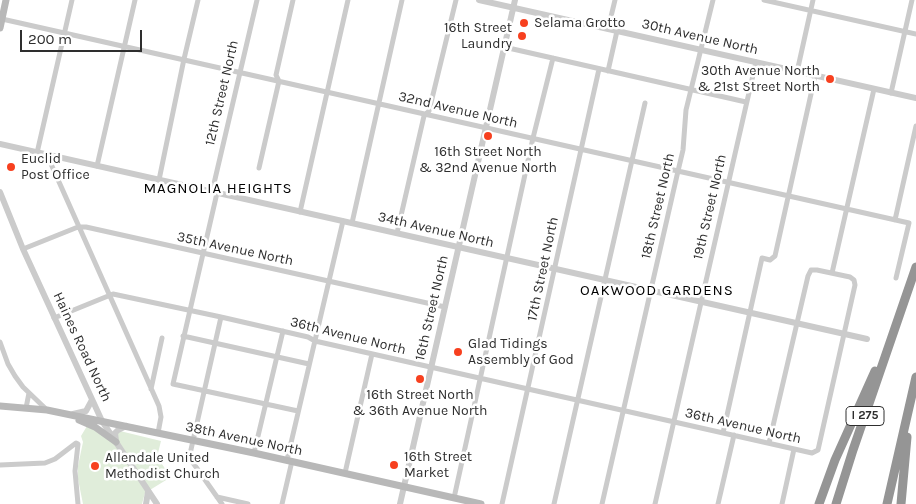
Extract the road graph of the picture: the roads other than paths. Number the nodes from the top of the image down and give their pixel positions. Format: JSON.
{"nodes":[{"id":1,"x":6,"y":0,"type":"edge"},
{"id":2,"x":72,"y":0,"type":"edge"},
{"id":3,"x":135,"y":0,"type":"edge"},
{"id":4,"x":198,"y":0,"type":"edge"},
{"id":5,"x":257,"y":0,"type":"edge"},
{"id":6,"x":293,"y":0,"type":"edge"},
{"id":7,"x":348,"y":0,"type":"edge"},
{"id":8,"x":402,"y":0,"type":"edge"},
{"id":9,"x":456,"y":0,"type":"edge"},
{"id":10,"x":479,"y":0,"type":"edge"},
{"id":11,"x":515,"y":0,"type":"edge"},
{"id":12,"x":615,"y":0,"type":"edge"},
{"id":13,"x":713,"y":0,"type":"edge"},
{"id":14,"x":764,"y":0,"type":"edge"},
{"id":15,"x":813,"y":0,"type":"edge"},
{"id":16,"x":912,"y":0,"type":"edge"},
{"id":17,"x":513,"y":8,"type":"junction"},
{"id":18,"x":811,"y":10,"type":"junction"},
{"id":19,"x":2,"y":19,"type":"junction"},
{"id":20,"x":0,"y":28,"type":"edge"},
{"id":21,"x":608,"y":29,"type":"junction"},
{"id":22,"x":617,"y":31,"type":"junction"},
{"id":23,"x":64,"y":32,"type":"junction"},
{"id":24,"x":905,"y":32,"type":"junction"},
{"id":25,"x":916,"y":34,"type":"edge"},
{"id":26,"x":125,"y":46,"type":"junction"},
{"id":27,"x":504,"y":47,"type":"junction"},
{"id":28,"x":700,"y":50,"type":"junction"},
{"id":29,"x":553,"y":58,"type":"junction"},
{"id":30,"x":184,"y":59,"type":"junction"},
{"id":31,"x":756,"y":62,"type":"junction"},
{"id":32,"x":599,"y":69,"type":"junction"},
{"id":33,"x":608,"y":71,"type":"junction"},
{"id":34,"x":240,"y":72,"type":"junction"},
{"id":35,"x":797,"y":72,"type":"junction"},
{"id":36,"x":815,"y":76,"type":"junction"},
{"id":37,"x":279,"y":81,"type":"junction"},
{"id":38,"x":874,"y":89,"type":"junction"},
{"id":39,"x":691,"y":90,"type":"junction"},
{"id":40,"x":328,"y":92,"type":"junction"},
{"id":41,"x":891,"y":93,"type":"junction"},
{"id":42,"x":916,"y":98,"type":"edge"},
{"id":43,"x":746,"y":102,"type":"junction"},
{"id":44,"x":379,"y":103,"type":"junction"},
{"id":45,"x":645,"y":103,"type":"dead end"},
{"id":46,"x":426,"y":114,"type":"junction"},
{"id":47,"x":916,"y":126,"type":"edge"},
{"id":48,"x":486,"y":128,"type":"junction"},
{"id":49,"x":533,"y":138,"type":"junction"},
{"id":50,"x":0,"y":144,"type":"edge"},
{"id":51,"x":581,"y":149,"type":"junction"},
{"id":52,"x":37,"y":153,"type":"junction"},
{"id":53,"x":47,"y":155,"type":"junction"},
{"id":54,"x":632,"y":160,"type":"junction"},
{"id":55,"x":97,"y":166,"type":"junction"},
{"id":56,"x":258,"y":168,"type":"dead end"},
{"id":57,"x":678,"y":171,"type":"junction"},
{"id":58,"x":159,"y":180,"type":"junction"},
{"id":59,"x":727,"y":182,"type":"junction"},
{"id":60,"x":0,"y":192,"type":"edge"},
{"id":61,"x":214,"y":193,"type":"junction"},
{"id":62,"x":788,"y":196,"type":"junction"},
{"id":63,"x":846,"y":209,"type":"junction"},
{"id":64,"x":300,"y":212,"type":"junction"},
{"id":65,"x":895,"y":220,"type":"junction"},
{"id":66,"x":343,"y":222,"type":"junction"},
{"id":67,"x":352,"y":223,"type":"junction"},
{"id":68,"x":78,"y":227,"type":"junction"},
{"id":69,"x":397,"y":234,"type":"junction"},
{"id":70,"x":459,"y":247,"type":"junction"},
{"id":71,"x":23,"y":249,"type":"junction"},
{"id":72,"x":204,"y":253,"type":"junction"},
{"id":73,"x":507,"y":258,"type":"junction"},
{"id":74,"x":916,"y":267,"type":"edge"},
{"id":75,"x":554,"y":269,"type":"junction"},
{"id":76,"x":832,"y":273,"type":"junction"},
{"id":77,"x":896,"y":278,"type":"dead end"},
{"id":78,"x":604,"y":280,"type":"junction"},
{"id":79,"x":329,"y":281,"type":"junction"},
{"id":80,"x":650,"y":290,"type":"junction"},
{"id":81,"x":108,"y":295,"type":"junction"},
{"id":82,"x":700,"y":302,"type":"junction"},
{"id":83,"x":445,"y":307,"type":"junction"},
{"id":84,"x":190,"y":310,"type":"junction"},
{"id":85,"x":749,"y":312,"type":"junction"},
{"id":86,"x":221,"y":317,"type":"junction"},
{"id":87,"x":54,"y":318,"type":"junction"},
{"id":88,"x":798,"y":323,"type":"junction"},
{"id":89,"x":896,"y":328,"type":"junction"},
{"id":90,"x":283,"y":331,"type":"junction"},
{"id":91,"x":844,"y":334,"type":"junction"},
{"id":92,"x":184,"y":336,"type":"junction"},
{"id":93,"x":162,"y":338,"type":"dead end"},
{"id":94,"x":868,"y":339,"type":"dead end"},
{"id":95,"x":315,"y":341,"type":"junction"},
{"id":96,"x":0,"y":342,"type":"edge"},
{"id":97,"x":215,"y":343,"type":"junction"},
{"id":98,"x":372,"y":354,"type":"junction"},
{"id":99,"x":277,"y":356,"type":"junction"},
{"id":100,"x":309,"y":364,"type":"junction"},
{"id":101,"x":431,"y":368,"type":"junction"},
{"id":102,"x":916,"y":377,"type":"edge"},
{"id":103,"x":481,"y":379,"type":"junction"},
{"id":104,"x":151,"y":390,"type":"junction"},
{"id":105,"x":204,"y":390,"type":"junction"},
{"id":106,"x":529,"y":390,"type":"junction"},
{"id":107,"x":29,"y":393,"type":"junction"},
{"id":108,"x":92,"y":400,"type":"junction"},
{"id":109,"x":578,"y":401,"type":"junction"},
{"id":110,"x":266,"y":404,"type":"junction"},
{"id":111,"x":0,"y":406,"type":"edge"},
{"id":112,"x":26,"y":408,"type":"junction"},
{"id":113,"x":48,"y":410,"type":"junction"},
{"id":114,"x":298,"y":411,"type":"junction"},
{"id":115,"x":622,"y":411,"type":"junction"},
{"id":116,"x":908,"y":412,"type":"junction"},
{"id":117,"x":68,"y":414,"type":"junction"},
{"id":118,"x":102,"y":422,"type":"junction"},
{"id":119,"x":674,"y":422,"type":"junction"},
{"id":120,"x":126,"y":426,"type":"junction"},
{"id":121,"x":158,"y":433,"type":"junction"},
{"id":122,"x":723,"y":433,"type":"junction"},
{"id":123,"x":734,"y":436,"type":"junction"},
{"id":124,"x":193,"y":441,"type":"junction"},
{"id":125,"x":116,"y":442,"type":"junction"},
{"id":126,"x":769,"y":443,"type":"junction"},
{"id":127,"x":794,"y":449,"type":"junction"},
{"id":128,"x":254,"y":453,"type":"junction"},
{"id":129,"x":289,"y":461,"type":"junction"},
{"id":130,"x":0,"y":465,"type":"edge"},
{"id":131,"x":344,"y":473,"type":"junction"},
{"id":132,"x":404,"y":487,"type":"junction"},
{"id":133,"x":148,"y":492,"type":"junction"},
{"id":134,"x":217,"y":497,"type":"junction"},
{"id":135,"x":454,"y":498,"type":"junction"},
{"id":136,"x":78,"y":504,"type":"edge"},
{"id":137,"x":146,"y":504,"type":"edge"},
{"id":138,"x":157,"y":504,"type":"edge"},
{"id":139,"x":222,"y":504,"type":"edge"},
{"id":140,"x":248,"y":504,"type":"edge"},
{"id":141,"x":282,"y":504,"type":"edge"},
{"id":142,"x":400,"y":504,"type":"edge"},
{"id":143,"x":479,"y":504,"type":"edge"},
{"id":144,"x":502,"y":504,"type":"edge"},
{"id":145,"x":554,"y":504,"type":"edge"},
{"id":146,"x":602,"y":504,"type":"edge"},
{"id":147,"x":655,"y":504,"type":"edge"},
{"id":148,"x":718,"y":504,"type":"edge"},
{"id":149,"x":782,"y":504,"type":"edge"},
{"id":150,"x":819,"y":504,"type":"edge"},
{"id":151,"x":836,"y":504,"type":"edge"},
{"id":152,"x":887,"y":504,"type":"edge"},
{"id":153,"x":901,"y":504,"type":"edge"}],
"edges":[{"from":1,"to":19,"type":"main road"},
{"from":2,"to":23,"type":"street"},
{"from":3,"to":26,"type":"street"},
{"from":4,"to":30,"type":"street"},
{"from":5,"to":34,"type":"street","name":"12th Street North"},
{"from":6,"to":37,"type":"street"},
{"from":7,"to":40,"type":"street"},
{"from":8,"to":44,"type":"street"},
{"from":9,"to":46,"type":"street"},
{"from":10,"to":17,"type":"street","name":"30th Avenue North"},
{"from":11,"to":17,"type":"street","name":"16th Street North"},
{"from":12,"to":21,"type":"street"},
{"from":13,"to":28,"type":"street","name":"18th Street North"},
{"from":14,"to":18,"type":"street"},
{"from":15,"to":18,"type":"street"},
{"from":16,"to":24,"type":"street"},
{"from":17,"to":21,"type":"street","name":"30th Avenue North"},
{"from":17,"to":27,"type":"street","name":"16th Street North"},
{"from":18,"to":24,"type":"street"},
{"from":18,"to":35,"type":"street"},
{"from":19,"to":20,"type":"main road"},
{"from":19,"to":23,"type":"street","name":"32nd Avenue North"},
{"from":21,"to":22,"type":"street","name":"30th Avenue North"},
{"from":22,"to":28,"type":"street","name":"30th Avenue North"},
{"from":22,"to":33,"type":"street"},
{"from":23,"to":26,"type":"street","name":"32nd Avenue North"},
{"from":23,"to":52,"type":"street"},
{"from":24,"to":25,"type":"street"},
{"from":24,"to":41,"type":"street"},
{"from":26,"to":30,"type":"street","name":"32nd Avenue North"},
{"from":26,"to":55,"type":"street"},
{"from":27,"to":29,"type":"street"},
{"from":27,"to":48,"type":"street","name":"16th Street North"},
{"from":28,"to":31,"type":"street","name":"30th Avenue North"},
{"from":28,"to":39,"type":"street","name":"18th Street North"},
{"from":29,"to":32,"type":"street"},
{"from":29,"to":49,"type":"street"},
{"from":30,"to":34,"type":"street","name":"32nd Avenue North"},
{"from":30,"to":58,"type":"street"},
{"from":31,"to":35,"type":"street","name":"30th Avenue North"},
{"from":31,"to":43,"type":"street","name":"19th Street North"},
{"from":32,"to":33,"type":"street"},
{"from":32,"to":51,"type":"street","name":"17th Street North"},
{"from":33,"to":39,"type":"street"},
{"from":34,"to":37,"type":"street","name":"32nd Avenue North"},
{"from":34,"to":61,"type":"street","name":"12th Street North"},
{"from":35,"to":36,"type":"street","name":"30th Avenue North"},
{"from":36,"to":38,"type":"street","name":"30th Avenue North"},
{"from":36,"to":62,"type":"street"},
{"from":37,"to":40,"type":"street","name":"32nd Avenue North"},
{"from":37,"to":56,"type":"street"},
{"from":38,"to":41,"type":"street","name":"30th Avenue North"},
{"from":38,"to":63,"type":"street"},
{"from":39,"to":43,"type":"street"},
{"from":39,"to":57,"type":"street","name":"18th Street North"},
{"from":40,"to":44,"type":"street","name":"32nd Avenue North"},
{"from":40,"to":64,"type":"street"},
{"from":41,"to":42,"type":"street","name":"30th Avenue North"},
{"from":43,"to":59,"type":"street","name":"19th Street North"},
{"from":44,"to":46,"type":"street","name":"32nd Avenue North"},
{"from":44,"to":67,"type":"street"},
{"from":45,"to":54,"type":"street"},
{"from":46,"to":48,"type":"street","name":"32nd Avenue North"},
{"from":46,"to":69,"type":"street"},
{"from":47,"to":65,"type":"street"},
{"from":48,"to":49,"type":"street","name":"32nd Avenue North"},
{"from":48,"to":70,"type":"street","name":"16th Street North"},
{"from":49,"to":51,"type":"street","name":"32nd Avenue North"},
{"from":49,"to":73,"type":"street"},
{"from":50,"to":52,"type":"street","name":"34th Avenue North"},
{"from":51,"to":54,"type":"street","name":"32nd Avenue North"},
{"from":51,"to":75,"type":"street","name":"17th Street North"},
{"from":52,"to":53,"type":"street","name":"34th Avenue North"},
{"from":53,"to":55,"type":"street","name":"34th Avenue North"},
{"from":53,"to":68,"type":"street"},
{"from":54,"to":57,"type":"street","name":"32nd Avenue North"},
{"from":54,"to":78,"type":"street"},
{"from":55,"to":58,"type":"street","name":"34th Avenue North"},
{"from":57,"to":59,"type":"street","name":"32nd Avenue North"},
{"from":57,"to":80,"type":"street","name":"18th Street North"},
{"from":58,"to":61,"type":"street","name":"34th Avenue North"},
{"from":59,"to":62,"type":"street","name":"32nd Avenue North"},
{"from":59,"to":82,"type":"street","name":"19th Street North"},
{"from":60,"to":71,"type":"street","name":"Haines Road North"},
{"from":61,"to":64,"type":"street","name":"34th Avenue North"},
{"from":61,"to":72,"type":"street","name":"12th Street North"},
{"from":62,"to":63,"type":"street","name":"32nd Avenue North"},
{"from":62,"to":85,"type":"street"},
{"from":63,"to":65,"type":"street","name":"32nd Avenue North"},
{"from":63,"to":76,"type":"street"},
{"from":64,"to":66,"type":"street","name":"34th Avenue North"},
{"from":65,"to":77,"type":"street","name":"32nd Avenue North"},
{"from":66,"to":67,"type":"street","name":"34th Avenue North"},
{"from":66,"to":79,"type":"street"},
{"from":67,"to":69,"type":"street","name":"34th Avenue North"},
{"from":68,"to":71,"type":"street"},
{"from":68,"to":72,"type":"street","name":"35th Avenue North"},
{"from":68,"to":81,"type":"street"},
{"from":69,"to":70,"type":"street","name":"34th Avenue North"},
{"from":70,"to":73,"type":"street","name":"34th Avenue North"},
{"from":70,"to":83,"type":"street","name":"16th Street North"},
{"from":71,"to":87,"type":"street","name":"Haines Road North"},
{"from":72,"to":79,"type":"street","name":"35th Avenue North"},
{"from":72,"to":84,"type":"street","name":"12th Street North"},
{"from":73,"to":75,"type":"street","name":"34th Avenue North"},
{"from":73,"to":103,"type":"street"},
{"from":74,"to":89,"type":"highway","number":"I 275"},
{"from":75,"to":78,"type":"street","name":"34th Avenue North"},
{"from":75,"to":106,"type":"street","name":"17th Street North"},
{"from":76,"to":88,"type":"street"},
{"from":76,"to":91,"type":"street"},
{"from":78,"to":80,"type":"street","name":"34th Avenue North"},
{"from":78,"to":109,"type":"street"},
{"from":79,"to":83,"type":"street","name":"35th Avenue North"},
{"from":79,"to":95,"type":"street"},
{"from":80,"to":82,"type":"street","name":"34th Avenue North"},
{"from":80,"to":115,"type":"street","name":"18th Street North"},
{"from":81,"to":84,"type":"street","name":"36th Avenue North"},
{"from":81,"to":87,"type":"street"},
{"from":81,"to":104,"type":"street"},
{"from":82,"to":85,"type":"street","name":"34th Avenue North"},
{"from":82,"to":119,"type":"street","name":"19th Street North"},
{"from":83,"to":101,"type":"street","name":"16th Street North"},
{"from":84,"to":86,"type":"street","name":"36th Avenue North"},
{"from":84,"to":92,"type":"street","name":"12th Street North"},
{"from":85,"to":88,"type":"street","name":"34th Avenue North"},
{"from":85,"to":122,"type":"street"},
{"from":86,"to":90,"type":"street","name":"36th Avenue North"},
{"from":86,"to":97,"type":"street"},
{"from":87,"to":108,"type":"street","name":"Haines Road North"},
{"from":88,"to":91,"type":"street","name":"34th Avenue North"},
{"from":88,"to":126,"type":"street"},
{"from":89,"to":150,"type":"highway"},
{"from":89,"to":151,"type":"highway","number":"I 275"},
{"from":90,"to":95,"type":"street","name":"36th Avenue North"},
{"from":90,"to":99,"type":"street"},
{"from":91,"to":94,"type":"street","name":"34th Avenue North"},
{"from":91,"to":127,"type":"street","name":"36th Avenue North"},
{"from":92,"to":97,"type":"street"},
{"from":92,"to":105,"type":"street","name":"12th Street North"},
{"from":93,"to":104,"type":"street"},
{"from":95,"to":98,"type":"street","name":"36th Avenue North"},
{"from":95,"to":100,"type":"street"},
{"from":96,"to":107,"type":"street"},
{"from":97,"to":99,"type":"street"},
{"from":97,"to":105,"type":"street"},
{"from":98,"to":101,"type":"street","name":"36th Avenue North"},
{"from":98,"to":131,"type":"street"},
{"from":99,"to":100,"type":"street"},
{"from":99,"to":110,"type":"street"},
{"from":100,"to":114,"type":"street"},
{"from":101,"to":103,"type":"street","name":"36th Avenue North"},
{"from":101,"to":132,"type":"street","name":"16th Street North"},
{"from":102,"to":116,"type":"highway","number":"I 275"},
{"from":103,"to":106,"type":"street","name":"36th Avenue North"},
{"from":103,"to":135,"type":"street"},
{"from":104,"to":121,"type":"street"},
{"from":105,"to":110,"type":"street"},
{"from":105,"to":124,"type":"street"},
{"from":106,"to":109,"type":"street","name":"36th Avenue North"},
{"from":106,"to":144,"type":"street","name":"17th Street North"},
{"from":107,"to":112,"type":"street"},
{"from":107,"to":113,"type":"street"},
{"from":108,"to":117,"type":"street"},
{"from":108,"to":118,"type":"street","name":"Haines Road North"},
{"from":109,"to":115,"type":"street","name":"36th Avenue North"},
{"from":109,"to":145,"type":"street"},
{"from":110,"to":114,"type":"street"},
{"from":110,"to":128,"type":"street"},
{"from":111,"to":112,"type":"main road","name":"38th Avenue North"},
{"from":112,"to":113,"type":"main road","name":"38th Avenue North"},
{"from":113,"to":117,"type":"main road","name":"38th Avenue North"},
{"from":114,"to":129,"type":"street"},
{"from":115,"to":119,"type":"street","name":"36th Avenue North"},
{"from":115,"to":146,"type":"street","name":"18th Street North"},
{"from":116,"to":152,"type":"highway","number":"I 275"},
{"from":116,"to":153,"type":"highway"},
{"from":117,"to":118,"type":"main road","name":"38th Avenue North"},
{"from":117,"to":125,"type":"main road"},
{"from":118,"to":120,"type":"main road","name":"38th Avenue North"},
{"from":118,"to":125,"type":"street","name":"Haines Road North"},
{"from":119,"to":122,"type":"street","name":"36th Avenue North"},
{"from":119,"to":147,"type":"street","name":"19th Street North"},
{"from":120,"to":121,"type":"main road","name":"38th Avenue North"},
{"from":120,"to":125,"type":"street"},
{"from":121,"to":124,"type":"main road","name":"38th Avenue North"},
{"from":122,"to":123,"type":"street","name":"36th Avenue North"},
{"from":123,"to":126,"type":"street","name":"36th Avenue North"},
{"from":123,"to":148,"type":"street"},
{"from":124,"to":128,"type":"main road","name":"38th Avenue North"},
{"from":124,"to":134,"type":"street"},
{"from":125,"to":133,"type":"street","name":"Haines Road North"},
{"from":126,"to":127,"type":"street","name":"36th Avenue North"},
{"from":127,"to":149,"type":"street"},
{"from":128,"to":129,"type":"main road","name":"38th Avenue North"},
{"from":129,"to":131,"type":"main road","name":"38th Avenue North"},
{"from":129,"to":141,"type":"street"},
{"from":130,"to":136,"type":"street"},
{"from":131,"to":132,"type":"main road","name":"38th Avenue North"},
{"from":132,"to":135,"type":"main road","name":"38th Avenue North"},
{"from":132,"to":142,"type":"street","name":"16th Street North"},
{"from":133,"to":137,"type":"street"},
{"from":133,"to":138,"type":"street","name":"Haines Road North"},
{"from":134,"to":139,"type":"street"},
{"from":134,"to":140,"type":"street"},
{"from":135,"to":143,"type":"main road","name":"38th Avenue North"}]}
